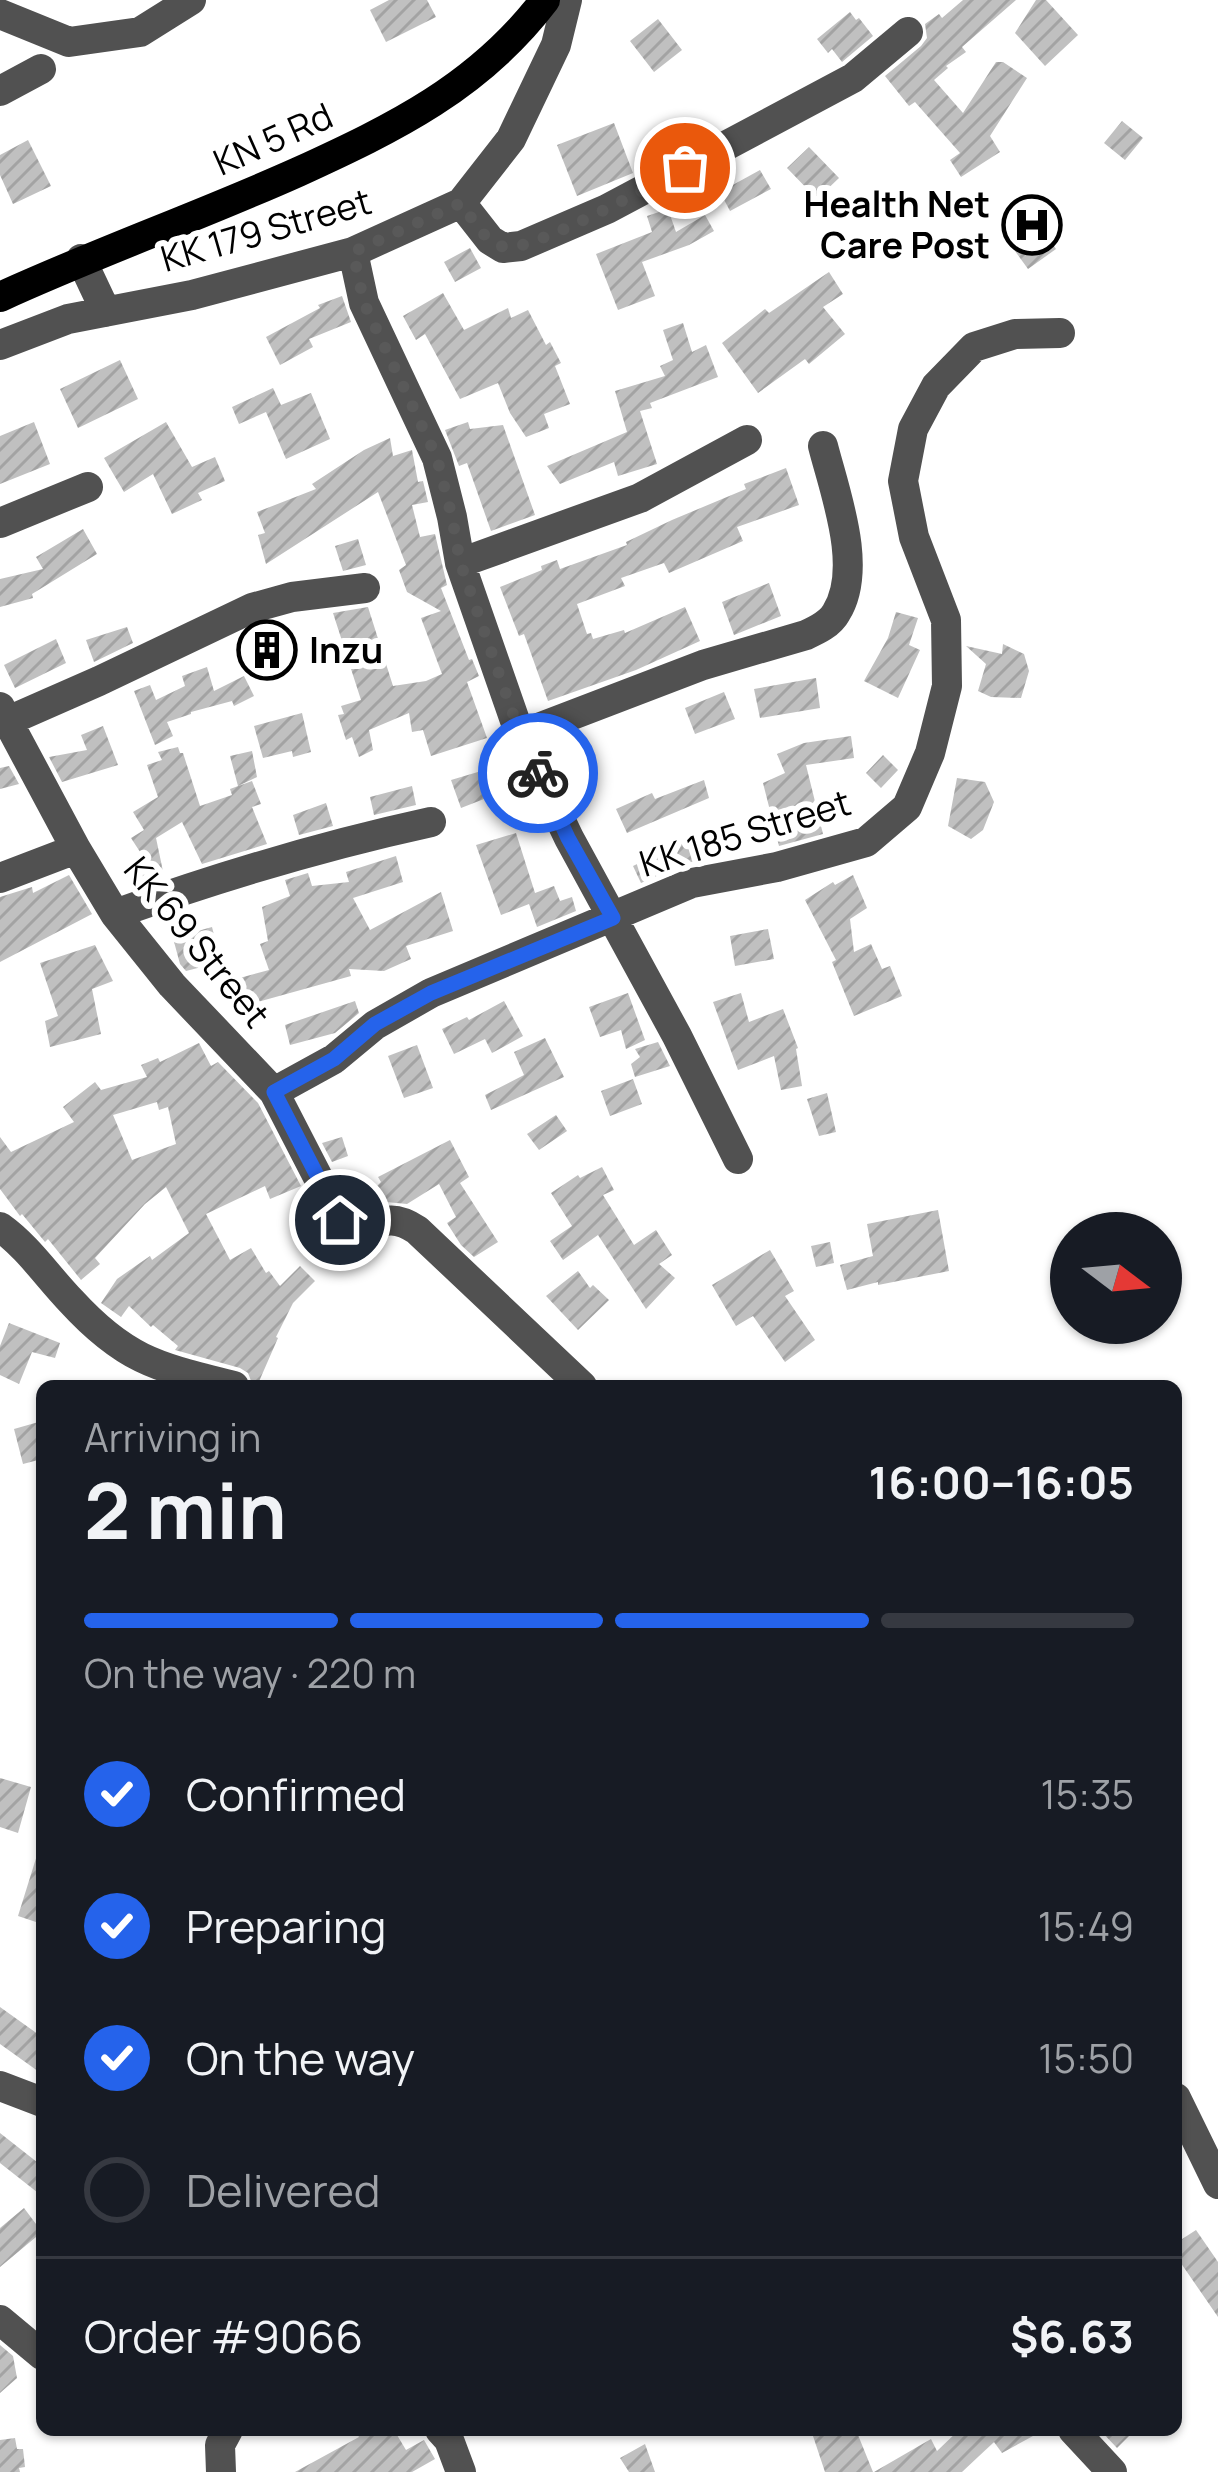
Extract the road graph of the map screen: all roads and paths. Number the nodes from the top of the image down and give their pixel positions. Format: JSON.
{"nodes":[{"id":1,"x":191,"y":0,"type":"edge"},
{"id":2,"x":544,"y":0,"type":"edge"},
{"id":3,"x":567,"y":0,"type":"edge"},
{"id":4,"x":0,"y":14,"type":"edge"},
{"id":5,"x":908,"y":32,"type":"dead end"},
{"id":6,"x":41,"y":70,"type":"dead end"},
{"id":7,"x":0,"y":91,"type":"edge"},
{"id":8,"x":461,"y":203,"type":"junction"},
{"id":9,"x":353,"y":252,"type":"junction"},
{"id":10,"x":81,"y":260,"type":"junction"},
{"id":11,"x":0,"y":297,"type":"edge"},
{"id":12,"x":106,"y":312,"type":"junction"},
{"id":13,"x":1060,"y":333,"type":"dead end"},
{"id":14,"x":0,"y":345,"type":"edge"},
{"id":15,"x":747,"y":440,"type":"dead end"},
{"id":16,"x":824,"y":446,"type":"dead end"},
{"id":17,"x":88,"y":487,"type":"dead end"},
{"id":18,"x":0,"y":523,"type":"edge"},
{"id":19,"x":460,"y":562,"type":"junction"},
{"id":20,"x":364,"y":588,"type":"dead end"},
{"id":21,"x":4,"y":714,"type":"edge"},
{"id":22,"x":520,"y":734,"type":"junction"},
{"id":23,"x":431,"y":822,"type":"dead end"},
{"id":24,"x":76,"y":849,"type":"junction"},
{"id":25,"x":0,"y":878,"type":"edge"},
{"id":26,"x":115,"y":914,"type":"junction"},
{"id":27,"x":613,"y":918,"type":"junction"},
{"id":28,"x":274,"y":1092,"type":"junction"},
{"id":29,"x":738,"y":1159,"type":"dead end"},
{"id":30,"x":0,"y":1227,"type":"edge"},
{"id":31,"x":211,"y":1380,"type":"edge"},
{"id":32,"x":576,"y":1380,"type":"edge"},
{"id":33,"x":0,"y":2086,"type":"edge"},
{"id":34,"x":36,"y":2100,"type":"edge"},
{"id":35,"x":1182,"y":2110,"type":"edge"},
{"id":36,"x":1218,"y":2184,"type":"edge"},
{"id":37,"x":0,"y":2320,"type":"edge"},
{"id":38,"x":36,"y":2349,"type":"edge"},
{"id":39,"x":225,"y":2436,"type":"edge"},
{"id":40,"x":453,"y":2436,"type":"edge"},
{"id":41,"x":1079,"y":2436,"type":"edge"},
{"id":42,"x":221,"y":2472,"type":"edge"},
{"id":43,"x":461,"y":2472,"type":"edge"},
{"id":44,"x":1112,"y":2472,"type":"edge"}],
"edges":[{"from":1,"to":4,"type":"street"},
{"from":2,"to":10,"type":"main road","name":"KN 5 Rd"},
{"from":3,"to":8,"type":"street"},
{"from":5,"to":8,"type":"street"},
{"from":6,"to":7,"type":"street"},
{"from":8,"to":9,"type":"street","name":"KK 179 Street"},
{"from":9,"to":12,"type":"street","name":"KK 179 Street"},
{"from":9,"to":19,"type":"street"},
{"from":10,"to":11,"type":"main road","name":"KN 5 Rd"},
{"from":10,"to":12,"type":"street"},
{"from":12,"to":14,"type":"street","name":"KK 179 Street"},
{"from":13,"to":27,"type":"street","name":"KK 185 Street"},
{"from":15,"to":19,"type":"street"},
{"from":16,"to":22,"type":"street"},
{"from":17,"to":18,"type":"street"},
{"from":19,"to":22,"type":"street"},
{"from":20,"to":21,"type":"street"},
{"from":21,"to":24,"type":"street","name":"KK 69 Street"},
{"from":22,"to":27,"type":"street"},
{"from":23,"to":26,"type":"street"},
{"from":24,"to":25,"type":"street"},
{"from":24,"to":26,"type":"street","name":"KK 69 Street"},
{"from":26,"to":28,"type":"street","name":"KK 69 Street"},
{"from":27,"to":28,"type":"street","name":"KK 185 Street"},
{"from":27,"to":29,"type":"street"},
{"from":28,"to":32,"type":"street","name":"KK 69 Street"},
{"from":30,"to":31,"type":"street"},
{"from":33,"to":34,"type":"street"},
{"from":35,"to":36,"type":"street"},
{"from":37,"to":38,"type":"street"},
{"from":39,"to":42,"type":"street"},
{"from":40,"to":43,"type":"street"},
{"from":41,"to":44,"type":"street"}]}
